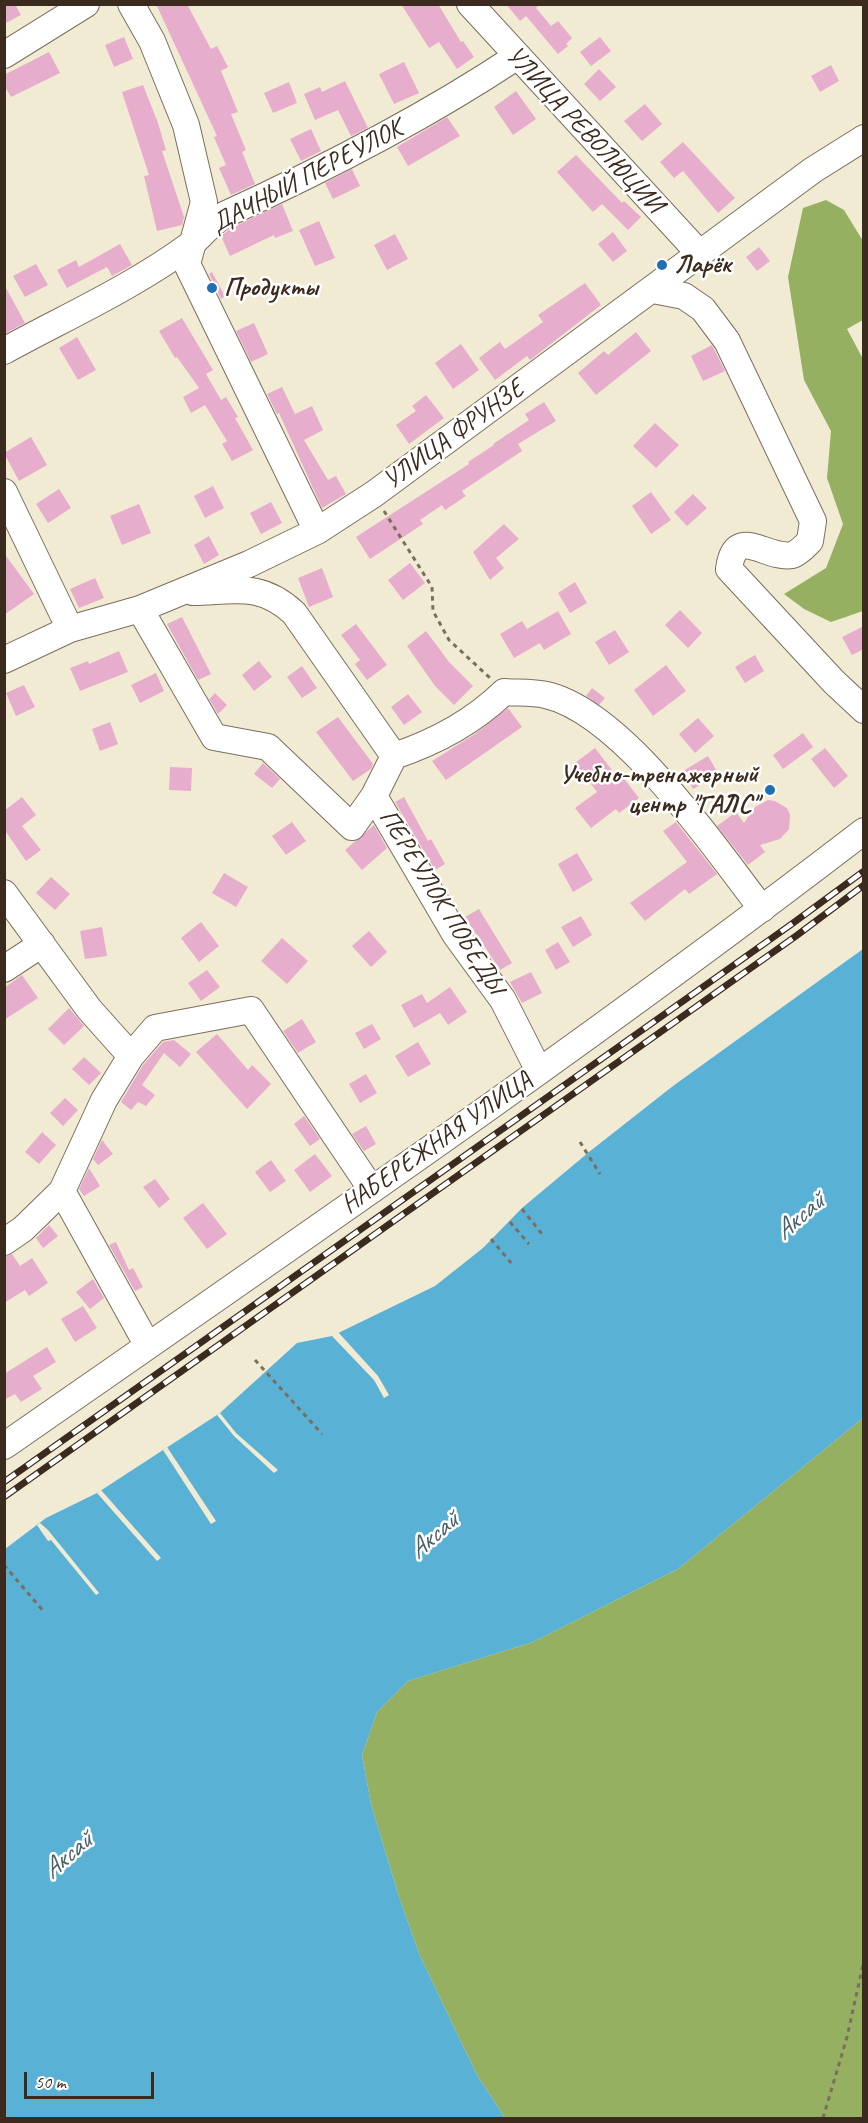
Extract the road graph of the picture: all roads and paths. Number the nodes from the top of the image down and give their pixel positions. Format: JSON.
{"nodes":[{"id":1,"x":86,"y":4,"type":"edge"},
{"id":2,"x":131,"y":4,"type":"edge"},
{"id":3,"x":470,"y":4,"type":"edge"},
{"id":4,"x":4,"y":55,"type":"edge"},
{"id":5,"x":516,"y":57,"type":"junction"},
{"id":6,"x":864,"y":138,"type":"edge"},
{"id":7,"x":192,"y":244,"type":"junction"},
{"id":8,"x":700,"y":254,"type":"junction"},
{"id":9,"x":653,"y":290,"type":"junction"},
{"id":10,"x":4,"y":351,"type":"edge"},
{"id":11,"x":4,"y":492,"type":"edge"},
{"id":12,"x":374,"y":494,"type":"junction"},
{"id":13,"x":317,"y":531,"type":"junction"},
{"id":14,"x":181,"y":592,"type":"junction"},
{"id":15,"x":140,"y":609,"type":"junction"},
{"id":16,"x":70,"y":629,"type":"junction"},
{"id":17,"x":4,"y":660,"type":"edge"},
{"id":18,"x":504,"y":692,"type":"junction"},
{"id":19,"x":864,"y":710,"type":"edge"},
{"id":20,"x":394,"y":756,"type":"junction"},
{"id":21,"x":374,"y":796,"type":"junction"},
{"id":22,"x":864,"y":831,"type":"edge"},
{"id":23,"x":4,"y":893,"type":"edge"},
{"id":24,"x":762,"y":909,"type":"junction"},
{"id":25,"x":42,"y":944,"type":"junction"},
{"id":26,"x":4,"y":969,"type":"edge"},
{"id":27,"x":131,"y":1056,"type":"junction"},
{"id":28,"x":539,"y":1071,"type":"junction"},
{"id":29,"x":580,"y":1142,"type":"dead end"},
{"id":30,"x":600,"y":1174,"type":"dead end"},
{"id":31,"x":372,"y":1190,"type":"junction"},
{"id":32,"x":62,"y":1191,"type":"junction"},
{"id":33,"x":522,"y":1209,"type":"dead end"},
{"id":34,"x":510,"y":1222,"type":"dead end"},
{"id":35,"x":542,"y":1234,"type":"dead end"},
{"id":36,"x":491,"y":1239,"type":"dead end"},
{"id":37,"x":4,"y":1242,"type":"edge"},
{"id":38,"x":529,"y":1244,"type":"dead end"},
{"id":39,"x":512,"y":1264,"type":"dead end"},
{"id":40,"x":148,"y":1346,"type":"junction"},
{"id":41,"x":255,"y":1360,"type":"dead end"},
{"id":42,"x":322,"y":1434,"type":"dead end"},
{"id":43,"x":4,"y":1446,"type":"edge"},
{"id":44,"x":4,"y":1565,"type":"edge"},
{"id":45,"x":45,"y":1613,"type":"dead end"},
{"id":46,"x":864,"y":1960,"type":"edge"},
{"id":47,"x":823,"y":2118,"type":"edge"}],
"edges":[{"from":1,"to":4,"type":"street"},
{"from":2,"to":7,"type":"street"},
{"from":3,"to":5,"type":"street","name":"УЛИЦА РЕВОЛЮЦИИ"},
{"from":5,"to":7,"type":"street","name":"ДАЧНЫЙ ПЕРЕУЛОК"},
{"from":5,"to":8,"type":"street","name":"УЛИЦА РЕВОЛЮЦИИ"},
{"from":6,"to":8,"type":"street","name":"УЛИЦА ФРУНЗЕ"},
{"from":7,"to":10,"type":"street","name":"ДАЧНЫЙ ПЕРЕУЛОК"},
{"from":7,"to":13,"type":"street"},
{"from":8,"to":9,"type":"street","name":"УЛИЦА ФРУНЗЕ"},
{"from":9,"to":12,"type":"street","name":"УЛИЦА ФРУНЗЕ"},
{"from":9,"to":19,"type":"street"},
{"from":11,"to":16,"type":"street"},
{"from":12,"to":13,"type":"street","name":"УЛИЦА ФРУНЗЕ"},
{"from":12,"to":18,"type":"path"},
{"from":13,"to":14,"type":"street","name":"УЛИЦА ФРУНЗЕ"},
{"from":14,"to":15,"type":"street","name":"УЛИЦА ФРУНЗЕ"},
{"from":14,"to":20,"type":"street"},
{"from":15,"to":16,"type":"street","name":"УЛИЦА ФРУНЗЕ"},
{"from":15,"to":21,"type":"street","name":"ПЕРЕУЛОК ПОБЕДЫ"},
{"from":16,"to":17,"type":"street","name":"УЛИЦА ФРУНЗЕ"},
{"from":18,"to":20,"type":"street"},
{"from":18,"to":24,"type":"street"},
{"from":20,"to":21,"type":"street"},
{"from":21,"to":28,"type":"street","name":"ПЕРЕУЛОК ПОБЕДЫ"},
{"from":22,"to":24,"type":"street","name":"НАБЕРЕЖНАЯ УЛИЦА"},
{"from":23,"to":25,"type":"street"},
{"from":24,"to":28,"type":"street","name":"НАБЕРЕЖНАЯ УЛИЦА"},
{"from":25,"to":26,"type":"street"},
{"from":25,"to":27,"type":"street"},
{"from":27,"to":31,"type":"street"},
{"from":27,"to":32,"type":"street"},
{"from":28,"to":31,"type":"street","name":"НАБЕРЕЖНАЯ УЛИЦА"},
{"from":29,"to":30,"type":"path"},
{"from":31,"to":40,"type":"street","name":"НАБЕРЕЖНАЯ УЛИЦА"},
{"from":32,"to":37,"type":"street"},
{"from":32,"to":40,"type":"street"},
{"from":33,"to":35,"type":"path"},
{"from":34,"to":38,"type":"path"},
{"from":36,"to":39,"type":"path"},
{"from":40,"to":43,"type":"street","name":"НАБЕРЕЖНАЯ УЛИЦА"},
{"from":41,"to":42,"type":"path"},
{"from":44,"to":45,"type":"path"},
{"from":46,"to":47,"type":"path"}]}
